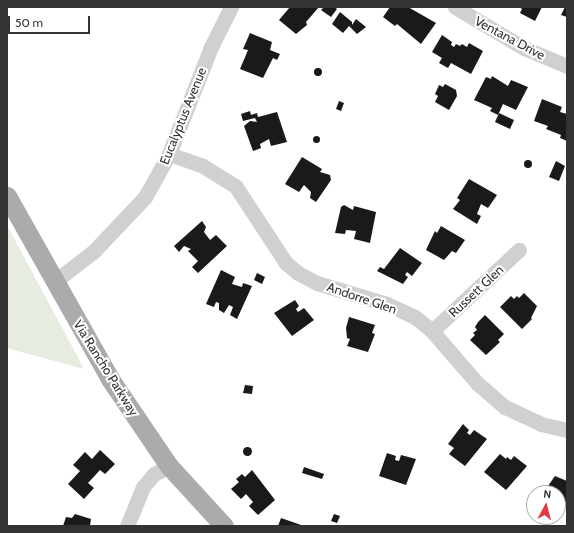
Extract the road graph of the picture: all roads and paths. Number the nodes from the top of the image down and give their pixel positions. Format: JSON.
{"nodes":[{"id":1,"x":231,"y":7,"type":"edge"},
{"id":2,"x":455,"y":7,"type":"edge"},
{"id":3,"x":567,"y":66,"type":"edge"},
{"id":4,"x":169,"y":154,"type":"junction"},
{"id":5,"x":7,"y":196,"type":"edge"},
{"id":6,"x":519,"y":250,"type":"dead end"},
{"id":7,"x":54,"y":282,"type":"junction"},
{"id":8,"x":432,"y":331,"type":"junction"},
{"id":9,"x":567,"y":430,"type":"edge"},
{"id":10,"x":169,"y":466,"type":"junction"},
{"id":11,"x":126,"y":526,"type":"edge"},
{"id":12,"x":224,"y":526,"type":"edge"}],
"edges":[{"from":1,"to":4,"type":"street","name":"Eucalyptus Avenue"},
{"from":2,"to":3,"type":"street","name":"Ventana Drive"},
{"from":4,"to":7,"type":"street","name":"Eucalyptus Avenue"},
{"from":4,"to":8,"type":"street","name":"Andorre Glen"},
{"from":5,"to":7,"type":"main road","name":"Via Rancho Parkway"},
{"from":6,"to":8,"type":"street","name":"Russett Glen"},
{"from":7,"to":10,"type":"main road","name":"Via Rancho Parkway"},
{"from":8,"to":9,"type":"street","name":"Andorre Glen"},
{"from":10,"to":11,"type":"street"},
{"from":10,"to":12,"type":"main road","name":"Via Rancho Parkway"}]}
